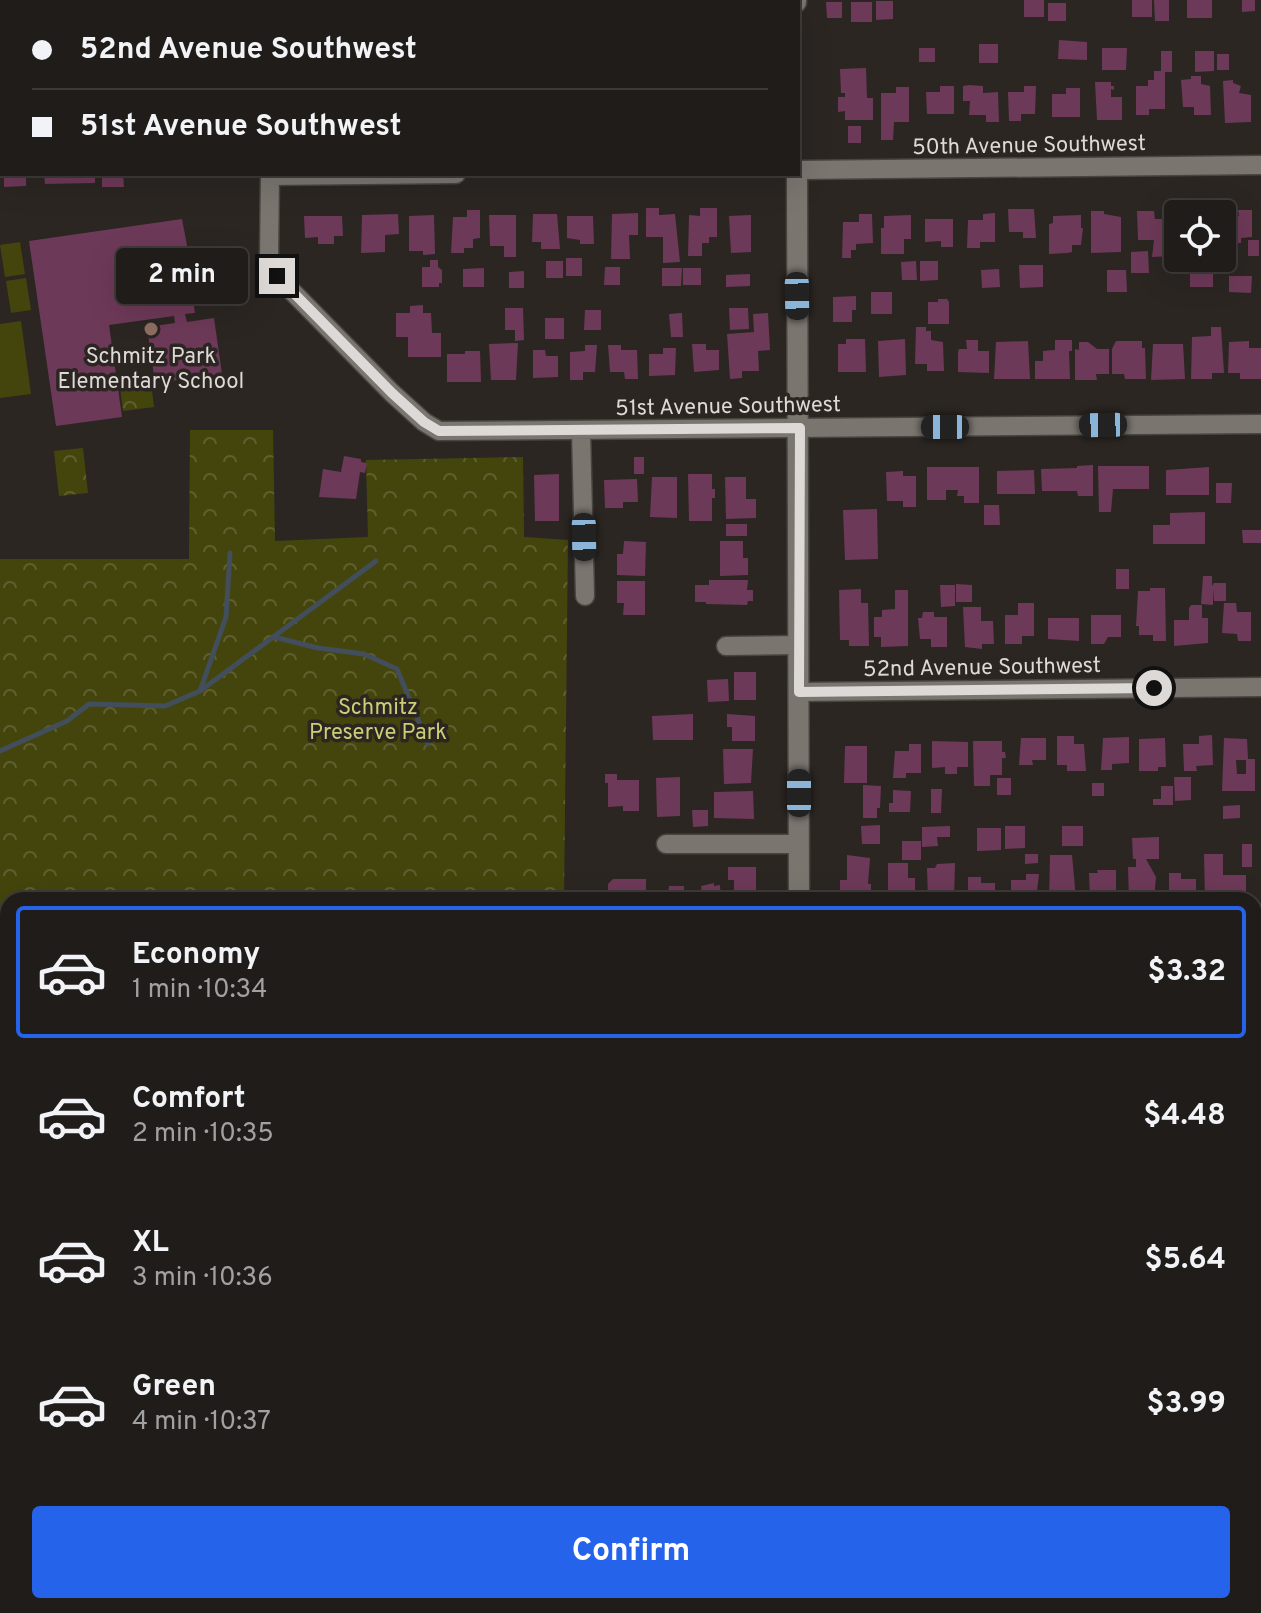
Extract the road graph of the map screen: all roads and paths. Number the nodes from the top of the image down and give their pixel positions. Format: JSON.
{"nodes":[{"id":1,"x":1261,"y":165,"type":"edge"},
{"id":2,"x":800,"y":172,"type":"edge"},
{"id":3,"x":270,"y":176,"type":"edge"},
{"id":4,"x":798,"y":176,"type":"edge"},
{"id":5,"x":1261,"y":424,"type":"edge"},
{"id":6,"x":800,"y":428,"type":"junction"},
{"id":7,"x":581,"y":430,"type":"junction"},
{"id":8,"x":585,"y":596,"type":"dead end"},
{"id":9,"x":799,"y":645,"type":"junction"},
{"id":10,"x":726,"y":646,"type":"dead end"},
{"id":11,"x":1261,"y":687,"type":"edge"},
{"id":12,"x":799,"y":692,"type":"junction"},
{"id":13,"x":666,"y":844,"type":"dead end"},
{"id":14,"x":799,"y":844,"type":"junction"},
{"id":15,"x":799,"y":892,"type":"edge"}],
"edges":[{"from":1,"to":2,"type":"street","name":"50th Avenue Southwest"},
{"from":3,"to":7,"type":"street","name":"51st Avenue Southwest"},
{"from":4,"to":6,"type":"street"},
{"from":5,"to":6,"type":"street","name":"51st Avenue Southwest"},
{"from":6,"to":7,"type":"street","name":"51st Avenue Southwest"},
{"from":6,"to":9,"type":"street"},
{"from":7,"to":8,"type":"street"},
{"from":9,"to":10,"type":"street"},
{"from":9,"to":12,"type":"street"},
{"from":11,"to":12,"type":"street","name":"52nd Avenue Southwest"},
{"from":12,"to":14,"type":"street"},
{"from":13,"to":14,"type":"street"},
{"from":14,"to":15,"type":"street"}]}
